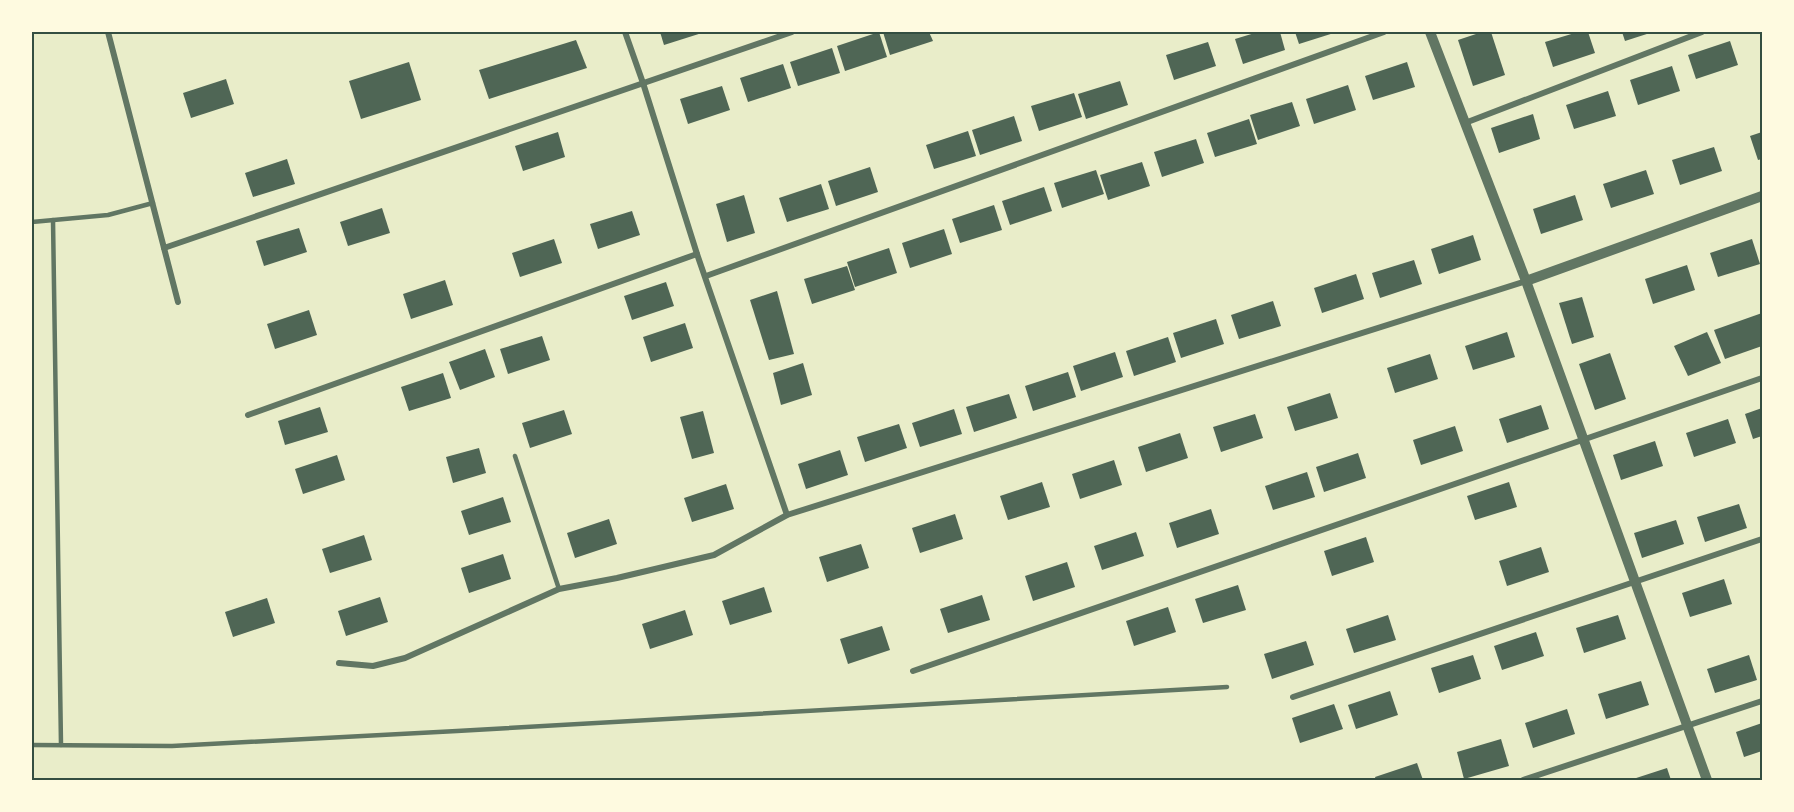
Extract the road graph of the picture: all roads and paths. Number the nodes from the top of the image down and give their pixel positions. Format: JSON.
{"nodes":[{"id":1,"x":108,"y":32,"type":"edge"},
{"id":2,"x":625,"y":32,"type":"edge"},
{"id":3,"x":792,"y":32,"type":"edge"},
{"id":4,"x":1384,"y":32,"type":"edge"},
{"id":5,"x":1430,"y":32,"type":"edge"},
{"id":6,"x":1702,"y":32,"type":"edge"},
{"id":7,"x":644,"y":83,"type":"junction"},
{"id":8,"x":1465,"y":123,"type":"junction"},
{"id":9,"x":1762,"y":196,"type":"edge"},
{"id":10,"x":153,"y":203,"type":"junction"},
{"id":11,"x":53,"y":220,"type":"junction"},
{"id":12,"x":32,"y":222,"type":"edge"},
{"id":13,"x":164,"y":248,"type":"junction"},
{"id":14,"x":697,"y":254,"type":"junction"},
{"id":15,"x":706,"y":276,"type":"junction"},
{"id":16,"x":1526,"y":281,"type":"junction"},
{"id":17,"x":178,"y":302,"type":"dead end"},
{"id":18,"x":1762,"y":378,"type":"edge"},
{"id":19,"x":248,"y":415,"type":"dead end"},
{"id":20,"x":1583,"y":440,"type":"junction"},
{"id":21,"x":515,"y":456,"type":"dead end"},
{"id":22,"x":787,"y":515,"type":"junction"},
{"id":23,"x":1762,"y":538,"type":"edge"},
{"id":24,"x":1635,"y":582,"type":"junction"},
{"id":25,"x":559,"y":589,"type":"junction"},
{"id":26,"x":339,"y":663,"type":"dead end"},
{"id":27,"x":913,"y":671,"type":"dead end"},
{"id":28,"x":1227,"y":687,"type":"dead end"},
{"id":29,"x":1293,"y":697,"type":"dead end"},
{"id":30,"x":1762,"y":701,"type":"edge"},
{"id":31,"x":1688,"y":727,"type":"junction"},
{"id":32,"x":32,"y":745,"type":"edge"},
{"id":33,"x":61,"y":745,"type":"junction"},
{"id":34,"x":1523,"y":780,"type":"edge"},
{"id":35,"x":1707,"y":780,"type":"edge"}],
"edges":[{"from":1,"to":10,"type":"street"},
{"from":2,"to":7,"type":"street"},
{"from":3,"to":7,"type":"street"},
{"from":4,"to":15,"type":"street"},
{"from":5,"to":8,"type":"street"},
{"from":6,"to":8,"type":"street"},
{"from":7,"to":13,"type":"street"},
{"from":7,"to":14,"type":"street"},
{"from":8,"to":16,"type":"street"},
{"from":9,"to":16,"type":"street"},
{"from":10,"to":11,"type":"lane"},
{"from":10,"to":13,"type":"street"},
{"from":11,"to":12,"type":"lane"},
{"from":11,"to":33,"type":"lane"},
{"from":13,"to":17,"type":"street"},
{"from":14,"to":15,"type":"street"},
{"from":14,"to":19,"type":"street"},
{"from":15,"to":22,"type":"street"},
{"from":16,"to":20,"type":"street"},
{"from":16,"to":22,"type":"street"},
{"from":18,"to":20,"type":"street"},
{"from":20,"to":24,"type":"street"},
{"from":20,"to":27,"type":"street"},
{"from":21,"to":25,"type":"lane"},
{"from":22,"to":25,"type":"street"},
{"from":23,"to":24,"type":"street"},
{"from":24,"to":29,"type":"street"},
{"from":24,"to":31,"type":"street"},
{"from":25,"to":26,"type":"street"},
{"from":28,"to":33,"type":"lane"},
{"from":30,"to":31,"type":"street"},
{"from":31,"to":34,"type":"street"},
{"from":31,"to":35,"type":"street"},
{"from":32,"to":33,"type":"lane"}]}
